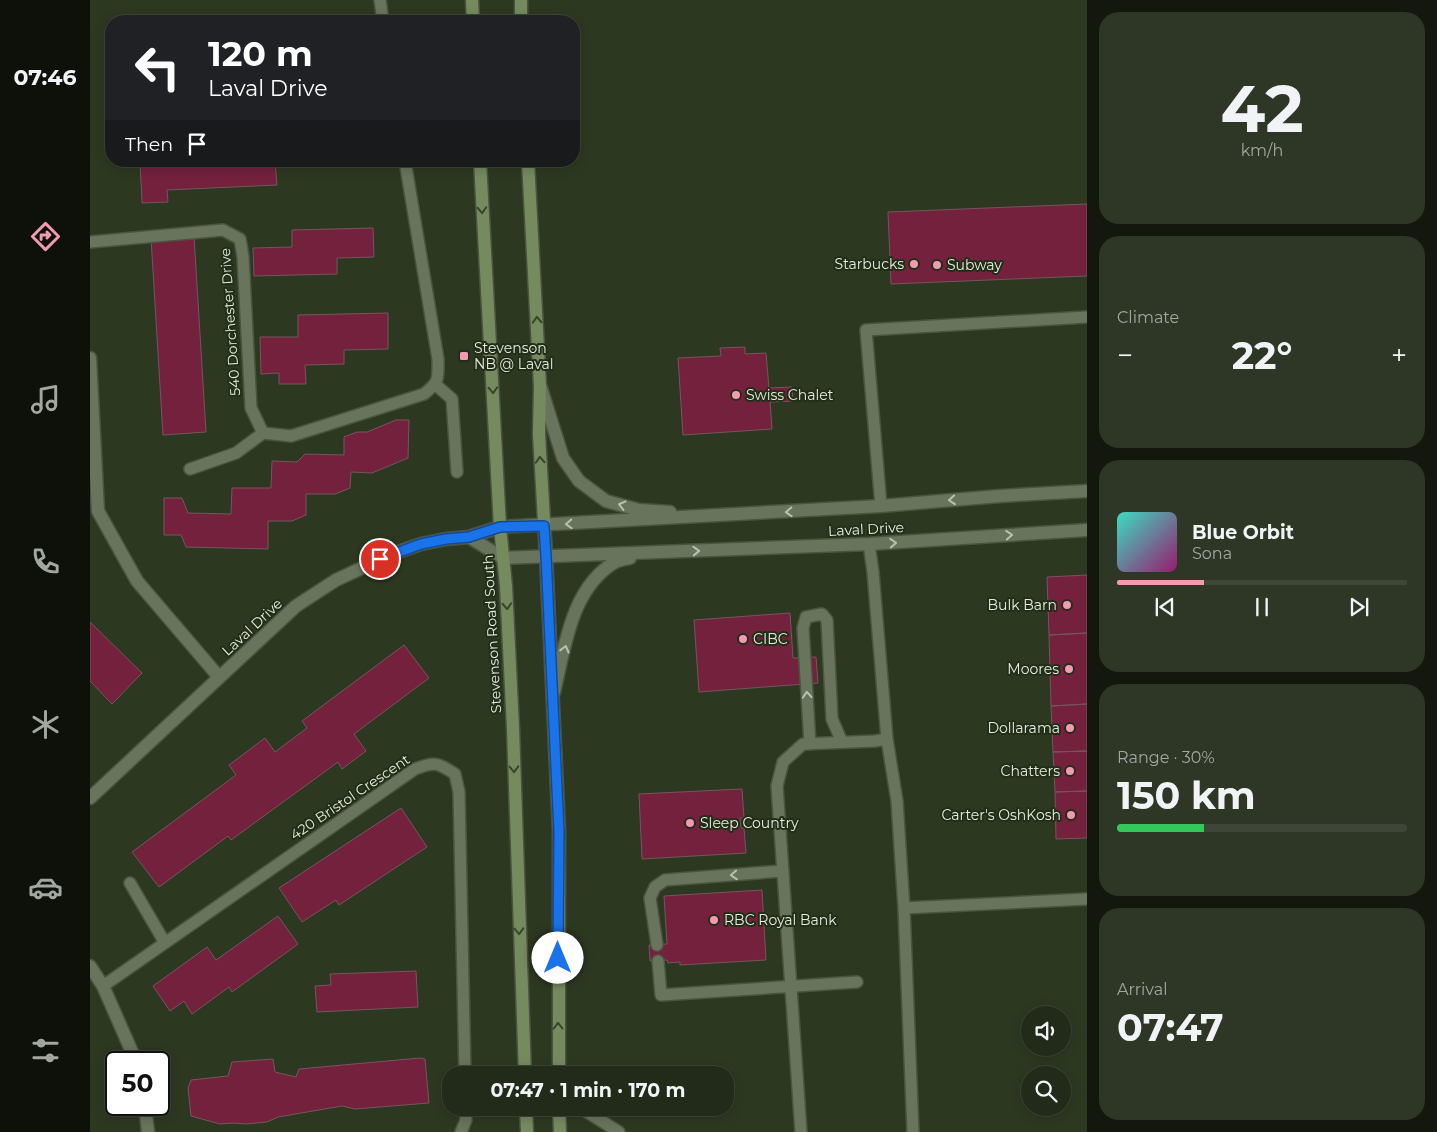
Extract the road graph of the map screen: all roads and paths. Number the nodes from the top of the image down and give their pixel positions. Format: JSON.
{"nodes":[{"id":1,"x":380,"y":0,"type":"edge"},
{"id":2,"x":472,"y":0,"type":"edge"},
{"id":3,"x":520,"y":0,"type":"edge"},
{"id":4,"x":381,"y":15,"type":"edge"},
{"id":5,"x":473,"y":15,"type":"edge"},
{"id":6,"x":521,"y":15,"type":"edge"},
{"id":7,"x":406,"y":167,"type":"edge"},
{"id":8,"x":480,"y":167,"type":"edge"},
{"id":9,"x":528,"y":167,"type":"edge"},
{"id":10,"x":90,"y":242,"type":"edge"},
{"id":11,"x":1087,"y":316,"type":"edge"},
{"id":12,"x":90,"y":358,"type":"edge"},
{"id":13,"x":436,"y":385,"type":"junction"},
{"id":14,"x":540,"y":386,"type":"junction"},
{"id":15,"x":263,"y":433,"type":"junction"},
{"id":16,"x":190,"y":469,"type":"dead end"},
{"id":17,"x":457,"y":472,"type":"dead end"},
{"id":18,"x":1087,"y":491,"type":"edge"},
{"id":19,"x":881,"y":506,"type":"junction"},
{"id":20,"x":722,"y":515,"type":"junction"},
{"id":21,"x":544,"y":526,"type":"junction"},
{"id":22,"x":500,"y":527,"type":"junction"},
{"id":23,"x":1087,"y":530,"type":"edge"},
{"id":24,"x":469,"y":537,"type":"junction"},
{"id":25,"x":869,"y":544,"type":"junction"},
{"id":26,"x":647,"y":553,"type":"junction"},
{"id":27,"x":546,"y":556,"type":"junction"},
{"id":28,"x":503,"y":558,"type":"junction"},
{"id":29,"x":219,"y":677,"type":"junction"},
{"id":30,"x":553,"y":696,"type":"junction"},
{"id":31,"x":887,"y":739,"type":"junction"},
{"id":32,"x":842,"y":742,"type":"junction"},
{"id":33,"x":810,"y":744,"type":"junction"},
{"id":34,"x":90,"y":798,"type":"edge"},
{"id":35,"x":782,"y":871,"type":"junction"},
{"id":36,"x":130,"y":883,"type":"dead end"},
{"id":37,"x":1087,"y":899,"type":"edge"},
{"id":38,"x":904,"y":908,"type":"junction"},
{"id":39,"x":165,"y":943,"type":"junction"},
{"id":40,"x":657,"y":945,"type":"dead end"},
{"id":41,"x":658,"y":961,"type":"dead end"},
{"id":42,"x":90,"y":966,"type":"edge"},
{"id":43,"x":857,"y":982,"type":"dead end"},
{"id":44,"x":103,"y":986,"type":"junction"},
{"id":45,"x":790,"y":987,"type":"junction"},
{"id":46,"x":132,"y":1051,"type":"edge"},
{"id":47,"x":465,"y":1066,"type":"edge"},
{"id":48,"x":525,"y":1066,"type":"edge"},
{"id":49,"x":559,"y":1066,"type":"edge"},
{"id":50,"x":146,"y":1116,"type":"edge"},
{"id":51,"x":466,"y":1116,"type":"edge"},
{"id":52,"x":526,"y":1116,"type":"edge"},
{"id":53,"x":559,"y":1116,"type":"edge"},
{"id":54,"x":593,"y":1116,"type":"edge"},
{"id":55,"x":148,"y":1132,"type":"edge"},
{"id":56,"x":461,"y":1132,"type":"edge"},
{"id":57,"x":527,"y":1132,"type":"edge"},
{"id":58,"x":560,"y":1132,"type":"edge"},
{"id":59,"x":619,"y":1132,"type":"edge"},
{"id":60,"x":801,"y":1132,"type":"edge"},
{"id":61,"x":913,"y":1132,"type":"edge"}],
"edges":[{"from":1,"to":4,"type":"lane"},
{"from":2,"to":5,"type":"main road"},
{"from":3,"to":6,"type":"main road"},
{"from":7,"to":13,"type":"lane"},
{"from":8,"to":22,"type":"main road","name":"Stevenson Road South","one_way":true},
{"from":14,"to":9,"type":"main road","one_way":true},
{"from":10,"to":15,"type":"lane","name":"540 Dorchester Drive"},
{"from":11,"to":19,"type":"lane"},
{"from":12,"to":29,"type":"street"},
{"from":13,"to":15,"type":"lane"},
{"from":13,"to":17,"type":"lane"},
{"from":20,"to":14,"type":"street","name":"Laval Drive","one_way":true},
{"from":21,"to":14,"type":"main road","one_way":true},
{"from":15,"to":16,"type":"lane"},
{"from":18,"to":19,"type":"street","name":"Laval Drive","one_way":true},
{"from":19,"to":20,"type":"street","name":"Laval Drive","one_way":true},
{"from":20,"to":21,"type":"street","name":"Laval Drive","one_way":true},
{"from":21,"to":22,"type":"street","name":"Laval Drive"},
{"from":21,"to":27,"type":"main road"},
{"from":22,"to":24,"type":"street","name":"Laval Drive"},
{"from":22,"to":28,"type":"main road","name":"Stevenson Road South"},
{"from":25,"to":23,"type":"street","name":"Laval Drive","one_way":true},
{"from":24,"to":28,"type":"street"},
{"from":24,"to":29,"type":"street","name":"Laval Drive"},
{"from":26,"to":25,"type":"street","name":"Laval Drive","one_way":true},
{"from":25,"to":31,"type":"lane"},
{"from":26,"to":27,"type":"street","name":"Laval Drive"},
{"from":30,"to":26,"type":"street","name":"Laval Drive","one_way":true},
{"from":27,"to":28,"type":"street","name":"Laval Drive"},
{"from":27,"to":30,"type":"main road"},
{"from":28,"to":48,"type":"main road","name":"Stevenson Road South","one_way":true},
{"from":29,"to":34,"type":"street","name":"Laval Drive"},
{"from":49,"to":30,"type":"main road","one_way":true},
{"from":31,"to":32,"type":"lane"},
{"from":31,"to":38,"type":"lane"},
{"from":32,"to":33,"type":"lane"},
{"from":33,"to":32,"type":"lane","one_way":true},
{"from":33,"to":35,"type":"lane"},
{"from":35,"to":40,"type":"lane","one_way":true},
{"from":35,"to":45,"type":"lane"},
{"from":36,"to":39,"type":"lane"},
{"from":37,"to":38,"type":"lane"},
{"from":38,"to":61,"type":"lane"},
{"from":39,"to":44,"type":"lane","name":"420 Bristol Crescent"},
{"from":39,"to":47,"type":"lane","name":"420 Bristol Crescent"},
{"from":41,"to":45,"type":"lane"},
{"from":42,"to":44,"type":"street"},
{"from":43,"to":45,"type":"lane"},
{"from":44,"to":46,"type":"street"},
{"from":45,"to":60,"type":"lane"},
{"from":50,"to":55,"type":"street"},
{"from":51,"to":56,"type":"lane"},
{"from":52,"to":57,"type":"main road"},
{"from":53,"to":58,"type":"main road"},
{"from":54,"to":59,"type":"lane"}]}
